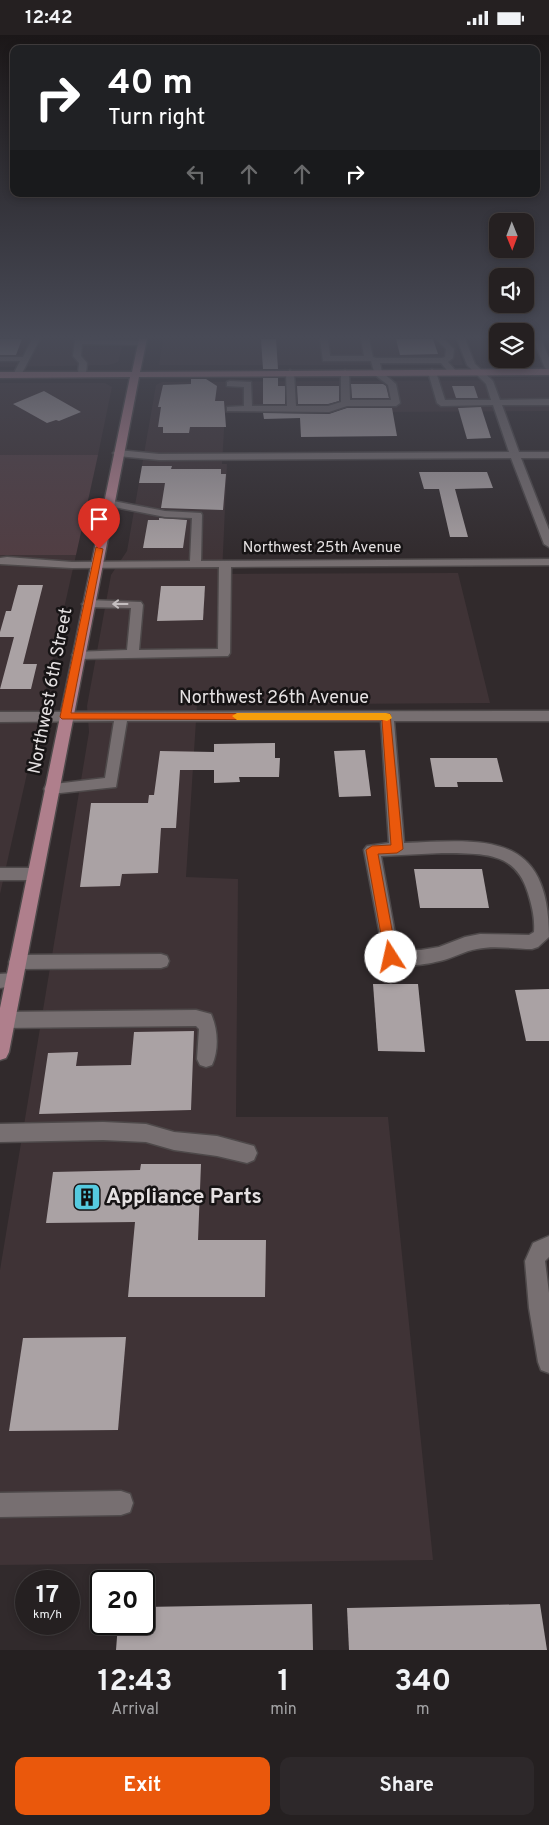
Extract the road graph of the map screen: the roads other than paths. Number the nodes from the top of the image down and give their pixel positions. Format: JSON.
{"nodes":[{"id":1,"x":126,"y":414,"type":"edge"},
{"id":2,"x":501,"y":414,"type":"edge"},
{"id":3,"x":118,"y":453,"type":"junction"},
{"id":4,"x":515,"y":455,"type":"junction"},
{"id":5,"x":549,"y":455,"type":"edge"},
{"id":6,"x":108,"y":503,"type":"junction"},
{"id":7,"x":549,"y":545,"type":"edge"},
{"id":8,"x":0,"y":561,"type":"edge"},
{"id":9,"x":549,"y":562,"type":"edge"},
{"id":10,"x":195,"y":564,"type":"junction"},
{"id":11,"x":225,"y":564,"type":"junction"},
{"id":12,"x":96,"y":565,"type":"junction"},
{"id":13,"x":88,"y":605,"type":"junction"},
{"id":14,"x":78,"y":655,"type":"junction"},
{"id":15,"x":133,"y":655,"type":"junction"},
{"id":16,"x":386,"y":716,"type":"junction"},
{"id":17,"x":549,"y":716,"type":"edge"},
{"id":18,"x":0,"y":717,"type":"edge"},
{"id":19,"x":66,"y":717,"type":"junction"},
{"id":20,"x":121,"y":717,"type":"junction"},
{"id":21,"x":51,"y":789,"type":"junction"},
{"id":22,"x":397,"y":849,"type":"junction"},
{"id":23,"x":0,"y":874,"type":"edge"},
{"id":24,"x":35,"y":874,"type":"junction"},
{"id":25,"x":161,"y":961,"type":"dead end"},
{"id":26,"x":18,"y":962,"type":"junction"},
{"id":27,"x":7,"y":980,"type":"edge"},
{"id":28,"x":3,"y":1020,"type":"edge"},
{"id":29,"x":0,"y":1052,"type":"edge"},
{"id":30,"x":206,"y":1059,"type":"dead end"},
{"id":31,"x":0,"y":1133,"type":"edge"},
{"id":32,"x":247,"y":1153,"type":"dead end"},
{"id":33,"x":542,"y":1254,"type":"edge"},
{"id":34,"x":549,"y":1362,"type":"edge"},
{"id":35,"x":121,"y":1503,"type":"dead end"},
{"id":36,"x":0,"y":1505,"type":"edge"}],
"edges":[{"from":1,"to":3,"type":"main road","name":"Northwest 6th Street"},
{"from":2,"to":4,"type":"street"},
{"from":3,"to":4,"type":"street"},
{"from":3,"to":6,"type":"main road","name":"Northwest 6th Street"},
{"from":4,"to":5,"type":"street"},
{"from":4,"to":7,"type":"street"},
{"from":6,"to":10,"type":"street"},
{"from":6,"to":12,"type":"main road","name":"Northwest 6th Street"},
{"from":8,"to":12,"type":"street","name":"Northwest 25th Avenue"},
{"from":9,"to":11,"type":"street","name":"Northwest 25th Avenue"},
{"from":10,"to":11,"type":"street","name":"Northwest 25th Avenue"},
{"from":10,"to":12,"type":"street","name":"Northwest 25th Avenue"},
{"from":11,"to":15,"type":"street"},
{"from":12,"to":13,"type":"main road","name":"Northwest 6th Street"},
{"from":13,"to":14,"type":"main road","name":"Northwest 6th Street"},
{"from":15,"to":13,"type":"street","one_way":true},
{"from":14,"to":15,"type":"street"},
{"from":14,"to":19,"type":"main road","name":"Northwest 6th Street"},
{"from":16,"to":17,"type":"street","name":"Northwest 26th Avenue"},
{"from":16,"to":20,"type":"street","name":"Northwest 26th Avenue"},
{"from":16,"to":22,"type":"street"},
{"from":18,"to":19,"type":"street","name":"Northwest 26th Avenue"},
{"from":19,"to":20,"type":"street","name":"Northwest 26th Avenue"},
{"from":19,"to":21,"type":"main road","name":"Northwest 6th Street"},
{"from":20,"to":21,"type":"street"},
{"from":21,"to":24,"type":"main road","name":"Northwest 6th Street"},
{"from":22,"to":22,"type":"street"},
{"from":23,"to":24,"type":"street"},
{"from":24,"to":26,"type":"main road","name":"Northwest 6th Street"},
{"from":25,"to":26,"type":"street"},
{"from":26,"to":27,"type":"main road","name":"Northwest 6th Street"},
{"from":27,"to":28,"type":"main road","name":"Northwest 6th Street"},
{"from":28,"to":29,"type":"main road","name":"Northwest 6th Street"},
{"from":28,"to":30,"type":"street"},
{"from":31,"to":32,"type":"street"},
{"from":33,"to":34,"type":"street"},
{"from":35,"to":36,"type":"street"}]}
